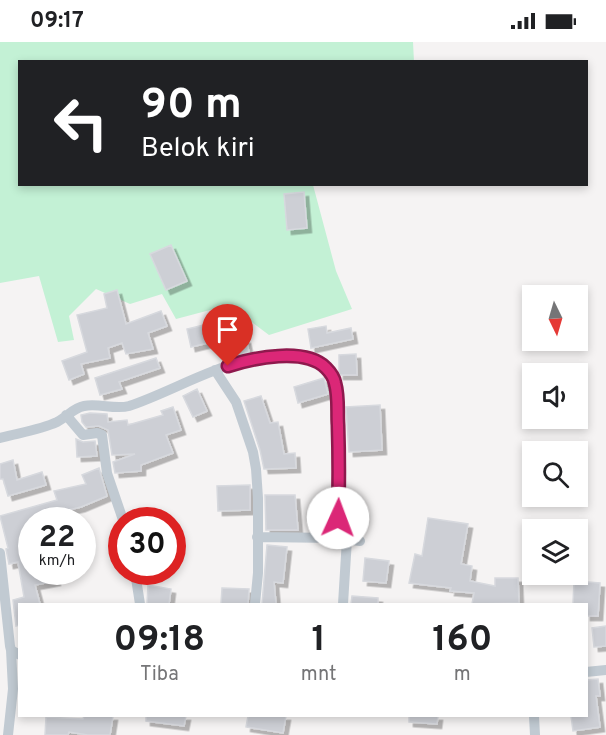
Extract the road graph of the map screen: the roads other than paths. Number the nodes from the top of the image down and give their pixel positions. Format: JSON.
{"nodes":[{"id":1,"x":215,"y":370,"type":"junction"},
{"id":2,"x":66,"y":415,"type":"junction"},
{"id":3,"x":0,"y":438,"type":"edge"},
{"id":4,"x":119,"y":507,"type":"edge"},
{"id":5,"x":257,"y":537,"type":"junction"},
{"id":6,"x":342,"y":539,"type":"junction"},
{"id":7,"x":360,"y":541,"type":"dead end"},
{"id":8,"x":0,"y":553,"type":"edge"},
{"id":9,"x":137,"y":585,"type":"edge"},
{"id":10,"x":140,"y":603,"type":"edge"},
{"id":11,"x":255,"y":603,"type":"edge"},
{"id":12,"x":343,"y":603,"type":"edge"},
{"id":13,"x":15,"y":653,"type":"edge"},
{"id":14,"x":606,"y":670,"type":"edge"},
{"id":15,"x":588,"y":672,"type":"edge"},
{"id":16,"x":534,"y":717,"type":"edge"},
{"id":17,"x":8,"y":735,"type":"edge"},
{"id":18,"x":535,"y":735,"type":"edge"}],
"edges":[{"from":1,"to":2,"type":"street"},
{"from":1,"to":5,"type":"street"},
{"from":1,"to":6,"type":"street"},
{"from":2,"to":3,"type":"street"},
{"from":2,"to":4,"type":"street"},
{"from":5,"to":6,"type":"street"},
{"from":5,"to":11,"type":"street"},
{"from":6,"to":7,"type":"street"},
{"from":6,"to":12,"type":"street"},
{"from":8,"to":13,"type":"street"},
{"from":9,"to":10,"type":"street"},
{"from":13,"to":17,"type":"street"},
{"from":14,"to":15,"type":"street"},
{"from":16,"to":18,"type":"street"}]}
